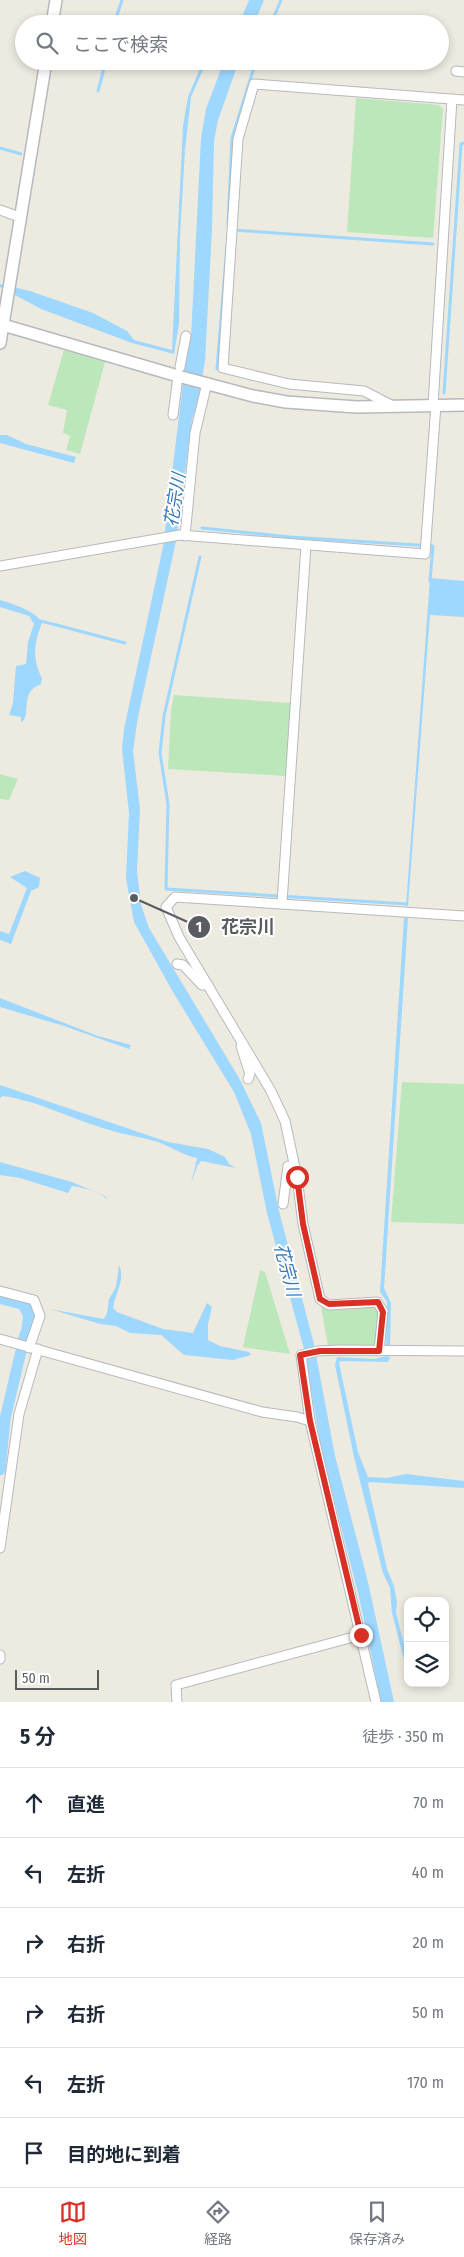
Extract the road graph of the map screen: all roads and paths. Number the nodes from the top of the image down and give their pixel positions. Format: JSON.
{"nodes":[{"id":1,"x":56,"y":0,"type":"edge"},
{"id":2,"x":54,"y":15,"type":"edge"},
{"id":3,"x":45,"y":70,"type":"edge"},
{"id":4,"x":452,"y":98,"type":"junction"},
{"id":5,"x":464,"y":100,"type":"edge"},
{"id":6,"x":0,"y":210,"type":"edge"},
{"id":7,"x":14,"y":215,"type":"dead end"},
{"id":8,"x":3,"y":324,"type":"junction"},
{"id":9,"x":186,"y":336,"type":"dead end"},
{"id":10,"x":0,"y":343,"type":"edge"},
{"id":11,"x":180,"y":373,"type":"junction"},
{"id":12,"x":205,"y":383,"type":"junction"},
{"id":13,"x":434,"y":405,"type":"junction"},
{"id":14,"x":464,"y":405,"type":"edge"},
{"id":15,"x":393,"y":406,"type":"junction"},
{"id":16,"x":173,"y":415,"type":"dead end"},
{"id":17,"x":183,"y":535,"type":"junction"},
{"id":18,"x":306,"y":545,"type":"junction"},
{"id":19,"x":0,"y":566,"type":"edge"},
{"id":20,"x":282,"y":903,"type":"junction"},
{"id":21,"x":464,"y":916,"type":"edge"},
{"id":22,"x":177,"y":964,"type":"dead end"},
{"id":23,"x":208,"y":985,"type":"junction"},
{"id":24,"x":241,"y":1039,"type":"junction"},
{"id":25,"x":248,"y":1079,"type":"dead end"},
{"id":26,"x":288,"y":1166,"type":"dead end"},
{"id":27,"x":283,"y":1204,"type":"dead end"},
{"id":28,"x":0,"y":1291,"type":"edge"},
{"id":29,"x":0,"y":1340,"type":"edge"},
{"id":30,"x":34,"y":1349,"type":"junction"},
{"id":31,"x":379,"y":1351,"type":"junction"},
{"id":32,"x":464,"y":1351,"type":"edge"},
{"id":33,"x":310,"y":1421,"type":"junction"},
{"id":34,"x":0,"y":1548,"type":"edge"},
{"id":35,"x":361,"y":1635,"type":"junction"},
{"id":36,"x":177,"y":1702,"type":"edge"},
{"id":37,"x":376,"y":1702,"type":"edge"}],
"edges":[{"from":1,"to":2,"type":"street"},
{"from":3,"to":8,"type":"street"},
{"from":4,"to":5,"type":"street"},
{"from":4,"to":13,"type":"street"},
{"from":4,"to":15,"type":"street"},
{"from":6,"to":7,"type":"street"},
{"from":8,"to":10,"type":"street"},
{"from":8,"to":11,"type":"street"},
{"from":9,"to":11,"type":"street"},
{"from":11,"to":12,"type":"street"},
{"from":11,"to":16,"type":"street"},
{"from":12,"to":15,"type":"street"},
{"from":12,"to":17,"type":"street"},
{"from":13,"to":14,"type":"street"},
{"from":13,"to":15,"type":"street"},
{"from":13,"to":18,"type":"street"},
{"from":17,"to":18,"type":"street"},
{"from":17,"to":19,"type":"street"},
{"from":18,"to":20,"type":"street"},
{"from":20,"to":21,"type":"street"},
{"from":20,"to":23,"type":"street"},
{"from":22,"to":23,"type":"street"},
{"from":23,"to":24,"type":"street"},
{"from":24,"to":25,"type":"street"},
{"from":24,"to":31,"type":"street"},
{"from":26,"to":27,"type":"street"},
{"from":28,"to":30,"type":"street"},
{"from":29,"to":30,"type":"street"},
{"from":30,"to":33,"type":"street"},
{"from":30,"to":34,"type":"street"},
{"from":31,"to":32,"type":"street"},
{"from":31,"to":33,"type":"street"},
{"from":33,"to":35,"type":"street"},
{"from":35,"to":36,"type":"street"},
{"from":35,"to":37,"type":"street"}]}
